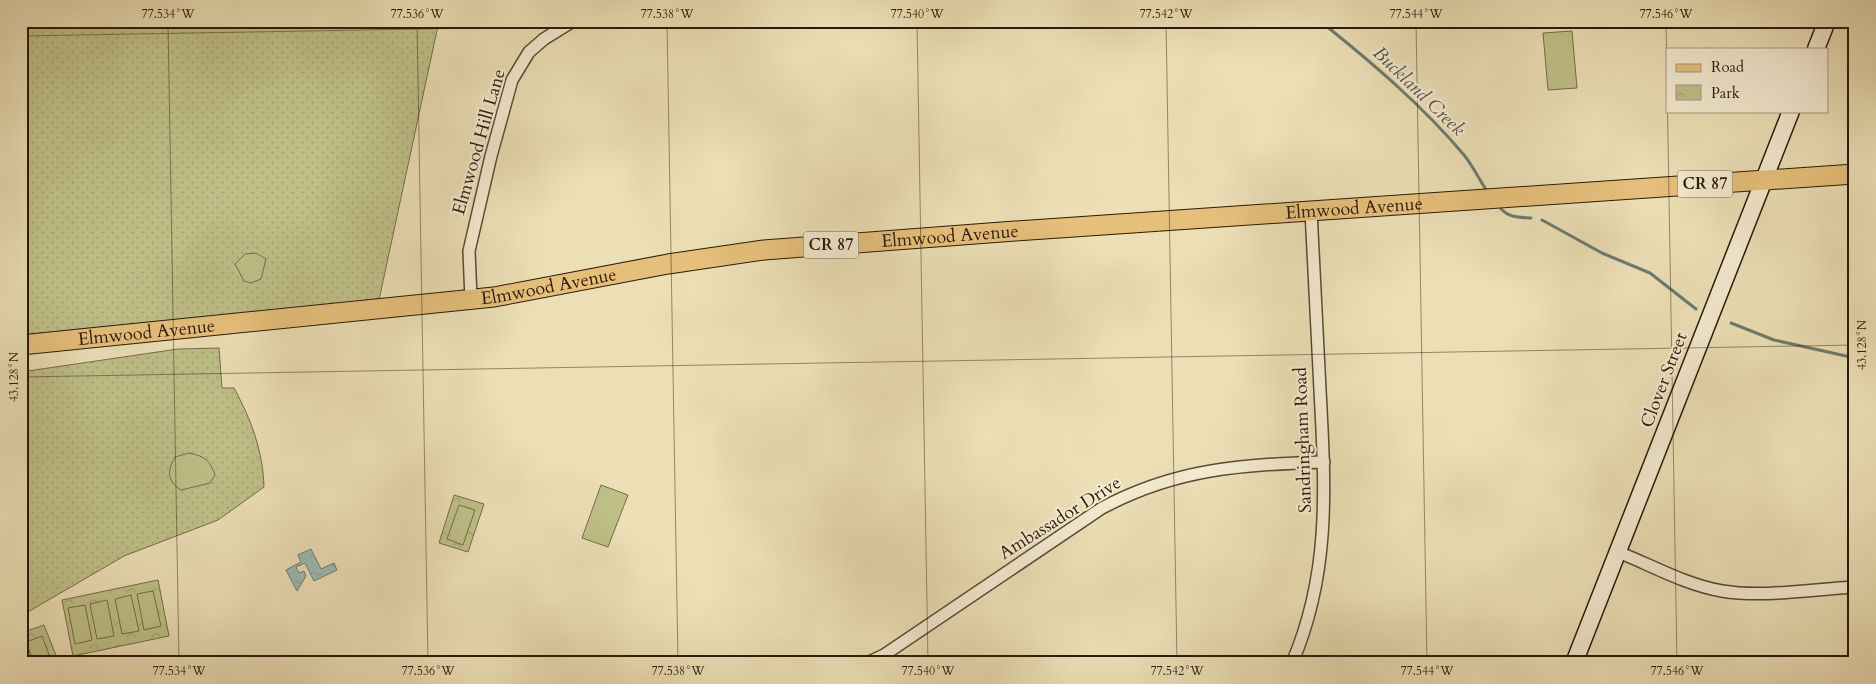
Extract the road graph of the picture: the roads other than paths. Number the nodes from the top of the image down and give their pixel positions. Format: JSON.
{"nodes":[{"id":1,"x":573,"y":21,"type":"edge"},
{"id":2,"x":1827,"y":21,"type":"edge"},
{"id":3,"x":1816,"y":48,"type":"edge"},
{"id":4,"x":1791,"y":112,"type":"edge"},
{"id":5,"x":1855,"y":174,"type":"edge"},
{"id":6,"x":1764,"y":180,"type":"junction"},
{"id":7,"x":1310,"y":211,"type":"junction"},
{"id":8,"x":471,"y":299,"type":"junction"},
{"id":9,"x":21,"y":345,"type":"edge"},
{"id":10,"x":1324,"y":462,"type":"junction"},
{"id":11,"x":1618,"y":552,"type":"junction"},
{"id":12,"x":1855,"y":587,"type":"edge"},
{"id":13,"x":867,"y":663,"type":"edge"},
{"id":14,"x":1292,"y":663,"type":"edge"},
{"id":15,"x":1574,"y":663,"type":"edge"}],
"edges":[{"from":1,"to":8,"type":"street","name":"Elmwood Hill Lane"},
{"from":2,"to":3,"type":"main road"},
{"from":4,"to":6,"type":"main road","name":"Clover Street"},
{"from":5,"to":6,"type":"main road","name":"Elmwood Avenue","number":"CR 87"},
{"from":6,"to":7,"type":"main road","name":"Elmwood Avenue","number":"CR 87"},
{"from":6,"to":11,"type":"main road","name":"Clover Street"},
{"from":7,"to":8,"type":"main road","name":"Elmwood Avenue","number":"CR 87"},
{"from":7,"to":10,"type":"street","name":"Sandringham Road"},
{"from":8,"to":9,"type":"main road","name":"Elmwood Avenue","number":"CR 87"},
{"from":10,"to":13,"type":"street","name":"Ambassador Drive"},
{"from":10,"to":14,"type":"street","name":"Sandringham Road"},
{"from":11,"to":12,"type":"street"},
{"from":11,"to":15,"type":"main road","name":"Clover Street"}]}
